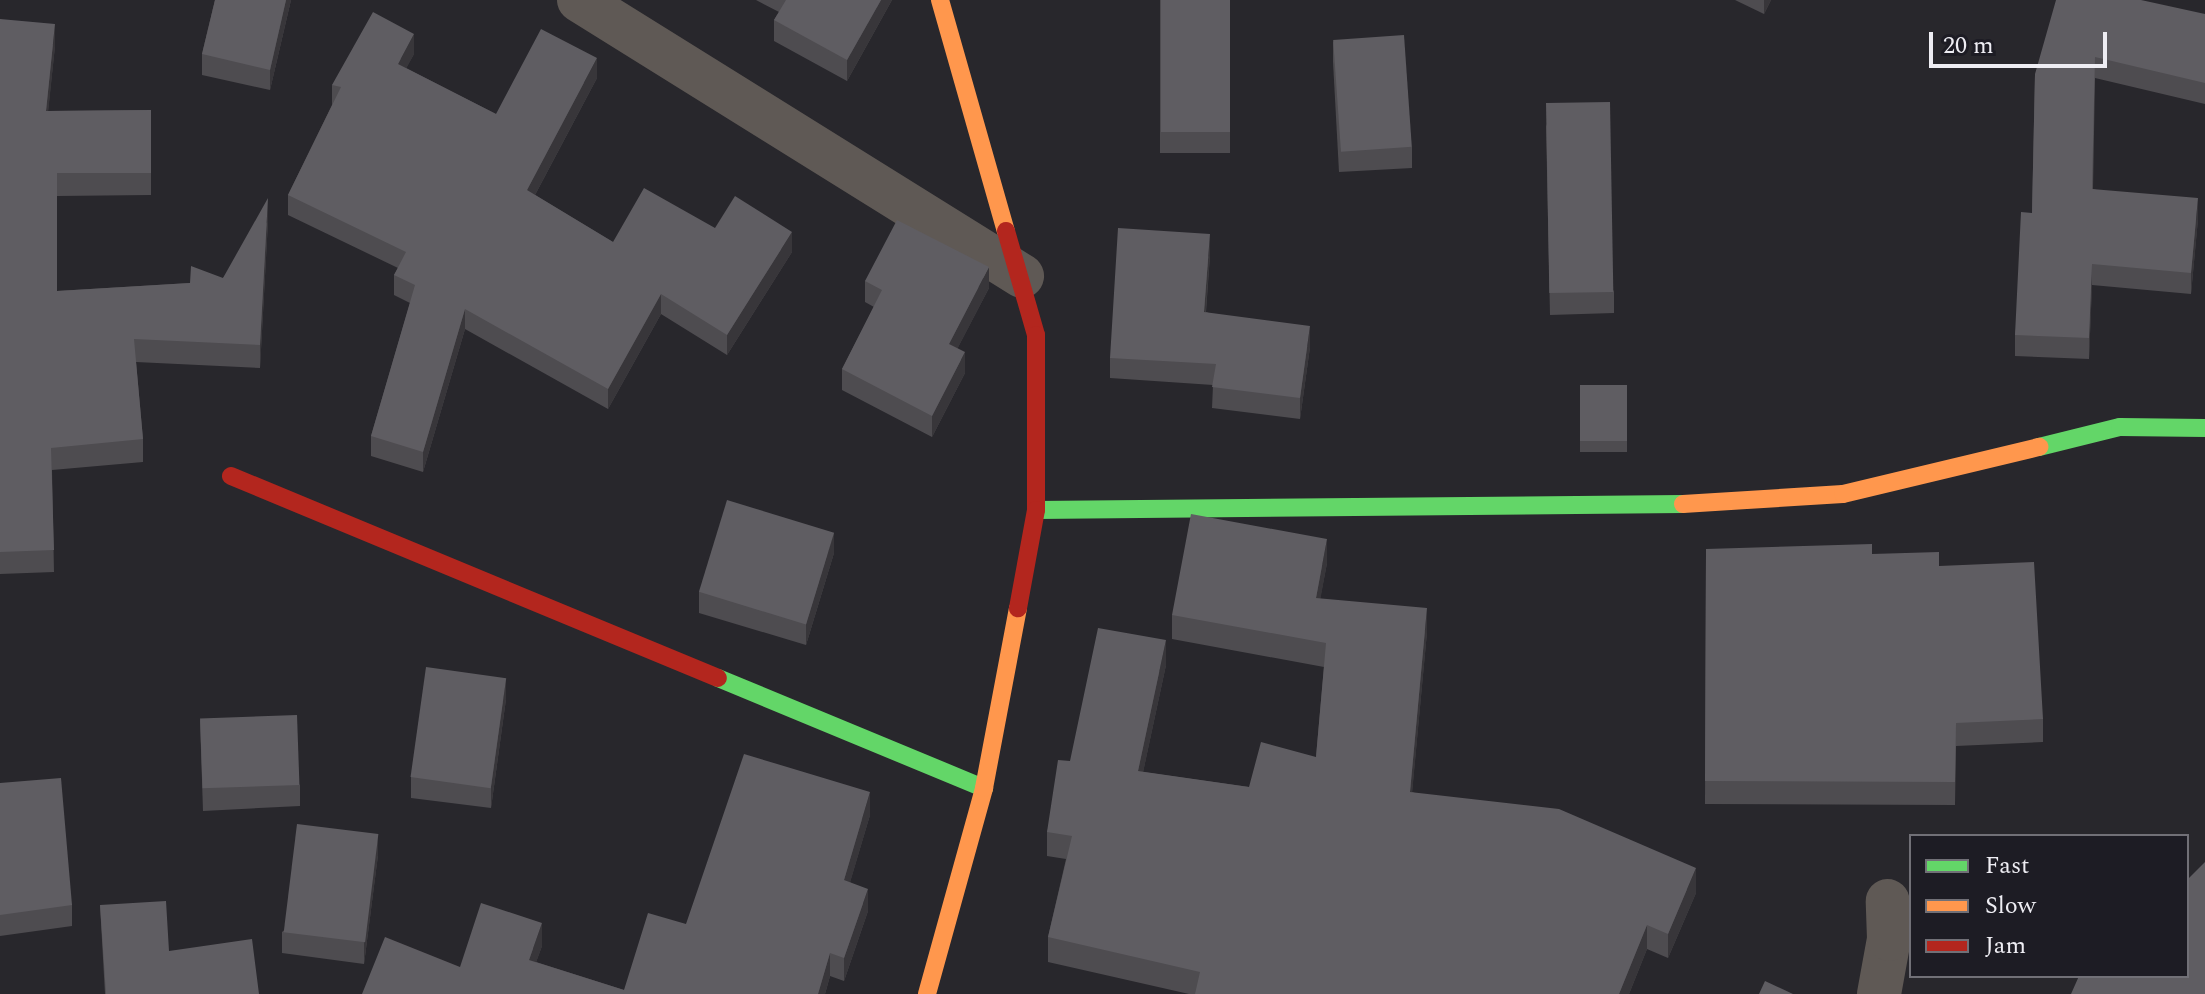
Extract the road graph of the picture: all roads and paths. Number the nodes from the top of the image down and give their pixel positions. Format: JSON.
{"nodes":[{"id":1,"x":579,"y":0,"type":"edge"},
{"id":2,"x":940,"y":0,"type":"edge"},
{"id":3,"x":1022,"y":276,"type":"junction"},
{"id":4,"x":2205,"y":428,"type":"edge"},
{"id":5,"x":231,"y":476,"type":"dead end"},
{"id":6,"x":1036,"y":510,"type":"junction"},
{"id":7,"x":984,"y":788,"type":"junction"},
{"id":8,"x":1888,"y":901,"type":"dead end"},
{"id":9,"x":927,"y":994,"type":"edge"},
{"id":10,"x":1879,"y":994,"type":"edge"}],
"edges":[{"from":1,"to":3,"type":"street"},
{"from":2,"to":3,"type":"street"},
{"from":3,"to":6,"type":"street"},
{"from":4,"to":6,"type":"street"},
{"from":5,"to":7,"type":"street"},
{"from":6,"to":7,"type":"street"},
{"from":7,"to":9,"type":"street"},
{"from":8,"to":10,"type":"street"}]}
